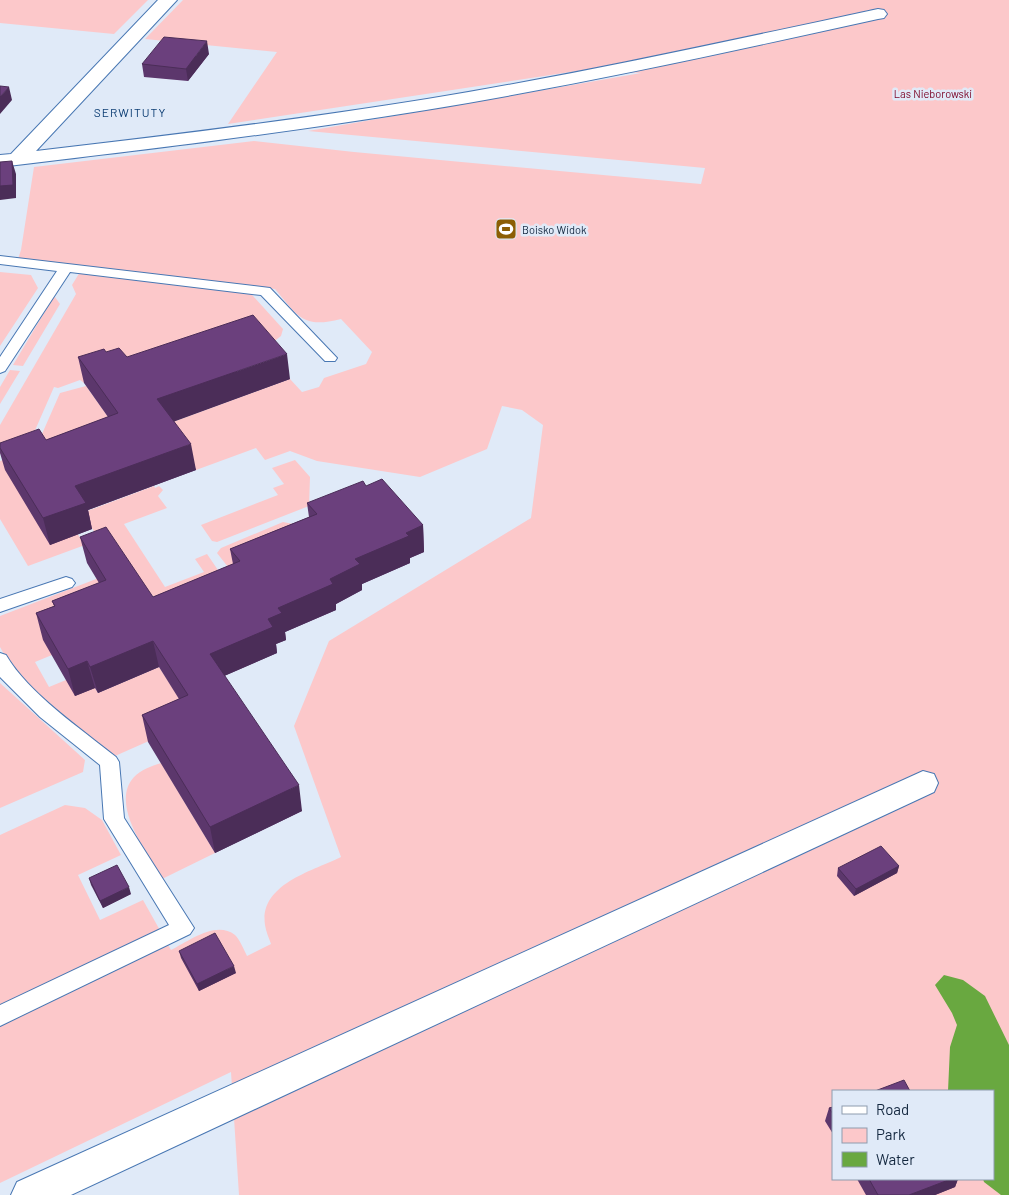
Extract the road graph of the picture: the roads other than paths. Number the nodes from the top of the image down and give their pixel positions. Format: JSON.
{"nodes":[{"id":1,"x":168,"y":0,"type":"edge"},
{"id":2,"x":878,"y":14,"type":"dead end"},
{"id":3,"x":8,"y":160,"type":"edge"},
{"id":4,"x":0,"y":260,"type":"edge"},
{"id":5,"x":66,"y":268,"type":"junction"},
{"id":6,"x":330,"y":358,"type":"dead end"},
{"id":7,"x":0,"y":368,"type":"edge"},
{"id":8,"x":66,"y":583,"type":"dead end"},
{"id":9,"x":0,"y":606,"type":"edge"},
{"id":10,"x":0,"y":660,"type":"edge"},
{"id":11,"x":923,"y":783,"type":"dead end"},
{"id":12,"x":0,"y":1016,"type":"edge"},
{"id":13,"x":30,"y":1195,"type":"edge"}],
"edges":[{"from":1,"to":3,"type":"street"},
{"from":2,"to":3,"type":"street"},
{"from":4,"to":5,"type":"lane"},
{"from":5,"to":6,"type":"lane"},
{"from":5,"to":7,"type":"lane"},
{"from":8,"to":9,"type":"lane"},
{"from":10,"to":12,"type":"lane"},
{"from":11,"to":13,"type":"street"}]}
